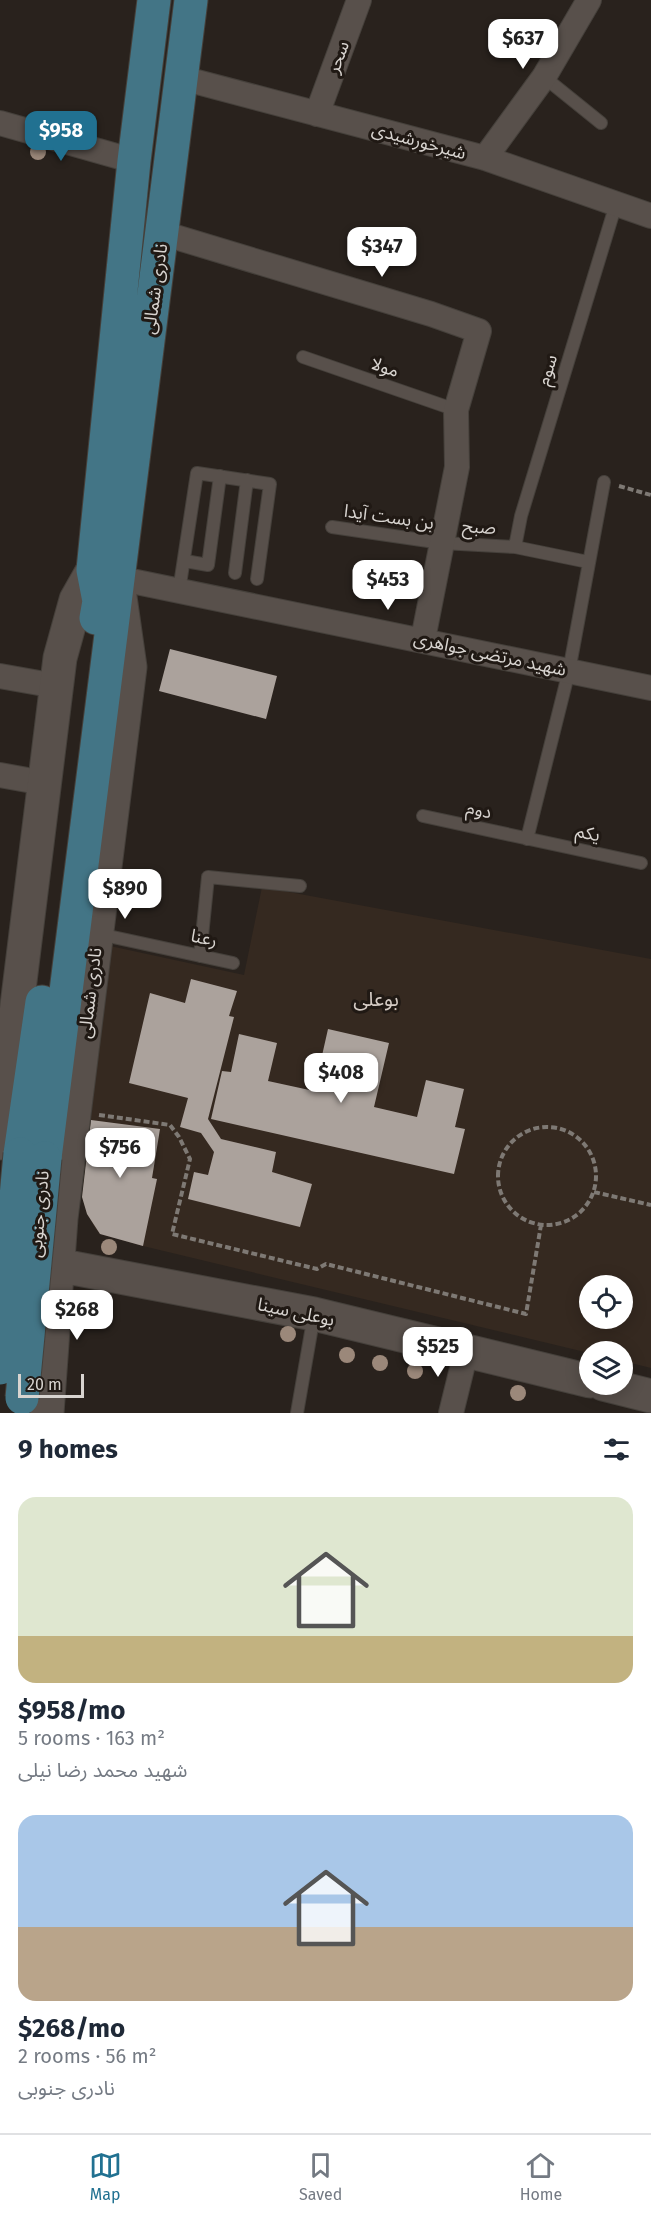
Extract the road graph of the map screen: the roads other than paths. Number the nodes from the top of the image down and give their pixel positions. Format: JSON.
{"nodes":[{"id":1,"x":154,"y":0,"type":"edge"},
{"id":2,"x":191,"y":0,"type":"edge"},
{"id":3,"x":359,"y":0,"type":"edge"},
{"id":4,"x":581,"y":3,"type":"edge"},
{"id":5,"x":544,"y":77,"type":"junction"},
{"id":6,"x":182,"y":78,"type":"junction"},
{"id":7,"x":316,"y":114,"type":"junction"},
{"id":8,"x":601,"y":123,"type":"dead end"},
{"id":9,"x":2,"y":131,"type":"edge"},
{"id":10,"x":485,"y":158,"type":"junction"},
{"id":11,"x":134,"y":161,"type":"junction"},
{"id":12,"x":616,"y":204,"type":"junction"},
{"id":13,"x":651,"y":216,"type":"edge"},
{"id":14,"x":162,"y":233,"type":"junction"},
{"id":15,"x":303,"y":357,"type":"dead end"},
{"id":16,"x":456,"y":410,"type":"junction"},
{"id":17,"x":220,"y":476,"type":"junction"},
{"id":18,"x":247,"y":480,"type":"junction"},
{"id":19,"x":603,"y":482,"type":"road end"},
{"id":20,"x":332,"y":527,"type":"dead end"},
{"id":21,"x":442,"y":543,"type":"junction"},
{"id":22,"x":515,"y":547,"type":"junction"},
{"id":23,"x":185,"y":561,"type":"junction"},
{"id":24,"x":588,"y":562,"type":"junction"},
{"id":25,"x":235,"y":573,"type":"dead end"},
{"id":26,"x":105,"y":574,"type":"junction"},
{"id":27,"x":257,"y":579,"type":"dead end"},
{"id":28,"x":179,"y":591,"type":"junction"},
{"id":29,"x":423,"y":639,"type":"junction"},
{"id":30,"x":568,"y":671,"type":"junction"},
{"id":31,"x":0,"y":676,"type":"edge"},
{"id":32,"x":56,"y":686,"type":"junction"},
{"id":33,"x":651,"y":688,"type":"edge"},
{"id":34,"x":0,"y":775,"type":"edge"},
{"id":35,"x":44,"y":783,"type":"junction"},
{"id":36,"x":423,"y":816,"type":"dead end"},
{"id":37,"x":527,"y":839,"type":"junction"},
{"id":38,"x":641,"y":862,"type":"dead end"},
{"id":39,"x":300,"y":886,"type":"dead end"},
{"id":40,"x":97,"y":934,"type":"junction"},
{"id":41,"x":200,"y":956,"type":"junction"},
{"id":42,"x":233,"y":963,"type":"dead end"},
{"id":43,"x":22,"y":1152,"type":"edge"},
{"id":44,"x":61,"y":1218,"type":"junction"},
{"id":45,"x":0,"y":1231,"type":"edge"},
{"id":46,"x":0,"y":1259,"type":"edge"},
{"id":47,"x":57,"y":1265,"type":"junction"},
{"id":48,"x":0,"y":1282,"type":"edge"},
{"id":49,"x":54,"y":1311,"type":"junction"},
{"id":50,"x":314,"y":1314,"type":"junction"},
{"id":51,"x":466,"y":1352,"type":"junction"},
{"id":52,"x":0,"y":1368,"type":"edge"},
{"id":53,"x":579,"y":1378,"type":"edge"},
{"id":54,"x":633,"y":1392,"type":"edge"},
{"id":55,"x":651,"y":1396,"type":"edge"},
{"id":56,"x":30,"y":1408,"type":"edge"},
{"id":57,"x":297,"y":1413,"type":"edge"},
{"id":58,"x":451,"y":1413,"type":"edge"}],
"edges":[{"from":1,"to":11,"type":"main road","name":"نادری شمالی"},
{"from":2,"to":6,"type":"main road","name":"نادری شمالی"},
{"from":3,"to":7,"type":"street","name":"سحر"},
{"from":4,"to":5,"type":"street"},
{"from":5,"to":8,"type":"lane"},
{"from":5,"to":10,"type":"street"},
{"from":6,"to":7,"type":"street","name":"شیرخورشیدی"},
{"from":6,"to":14,"type":"main road","name":"نادری شمالی"},
{"from":7,"to":10,"type":"street","name":"شیرخورشیدی"},
{"from":9,"to":11,"type":"street"},
{"from":10,"to":12,"type":"street","name":"شیرخورشیدی"},
{"from":11,"to":26,"type":"main road","name":"نادری شمالی"},
{"from":12,"to":13,"type":"street","name":"شیرخورشیدی"},
{"from":12,"to":22,"type":"lane","name":"سوم"},
{"from":14,"to":16,"type":"street"},
{"from":14,"to":26,"type":"main road","name":"نادری شمالی"},
{"from":15,"to":16,"type":"lane","name":"مولا"},
{"from":16,"to":21,"type":"street"},
{"from":17,"to":18,"type":"lane"},
{"from":17,"to":23,"type":"lane"},
{"from":17,"to":23,"type":"lane"},
{"from":18,"to":25,"type":"lane"},
{"from":18,"to":27,"type":"lane"},
{"from":19,"to":24,"type":"lane"},
{"from":20,"to":21,"type":"lane","name":"بن بست آیدا"},
{"from":21,"to":22,"type":"lane","name":"صبح"},
{"from":21,"to":29,"type":"street"},
{"from":22,"to":24,"type":"lane","name":"صبح"},
{"from":23,"to":28,"type":"lane"},
{"from":24,"to":30,"type":"lane"},
{"from":26,"to":28,"type":"street","name":"شهید مرتضی جواهری"},
{"from":26,"to":32,"type":"main road","name":"نادری شمالی"},
{"from":26,"to":40,"type":"main road","name":"نادری شمالی"},
{"from":26,"to":43,"type":"main road","name":"نادری شمالی"},
{"from":28,"to":29,"type":"street","name":"شهید مرتضی جواهری"},
{"from":29,"to":30,"type":"street","name":"شهید مرتضی جواهری"},
{"from":30,"to":33,"type":"street","name":"شهید مرتضی جواهری"},
{"from":30,"to":37,"type":"lane"},
{"from":31,"to":32,"type":"street"},
{"from":32,"to":35,"type":"main road","name":"نادری شمالی"},
{"from":34,"to":35,"type":"street"},
{"from":35,"to":43,"type":"main road","name":"نادری شمالی"},
{"from":36,"to":37,"type":"lane","name":"دوم"},
{"from":37,"to":38,"type":"lane","name":"یکم"},
{"from":39,"to":41,"type":"lane"},
{"from":40,"to":41,"type":"lane","name":"رعنا"},
{"from":40,"to":44,"type":"main road","name":"نادری شمالی"},
{"from":41,"to":42,"type":"lane","name":"رعنا"},
{"from":43,"to":52,"type":"main road","name":"نادری جنوبی","bridge":true},
{"from":43,"to":56,"type":"main road","name":"نادری جنوبی","bridge":true},
{"from":44,"to":45,"type":"main road"},
{"from":44,"to":47,"type":"main road","name":"نادری شمالی"},
{"from":46,"to":47,"type":"main road","name":"بوعلی سینا"},
{"from":47,"to":49,"type":"main road","name":"نادری جنوبی"},
{"from":47,"to":50,"type":"main road","name":"بوعلی سینا"},
{"from":48,"to":49,"type":"main road"},
{"from":49,"to":56,"type":"main road","name":"نادری جنوبی"},
{"from":50,"to":51,"type":"main road","name":"بوعلی سینا"},
{"from":50,"to":57,"type":"lane"},
{"from":51,"to":53,"type":"main road","name":"بوعلی سینا"},
{"from":51,"to":58,"type":"street"},
{"from":54,"to":55,"type":"main road"}]}
